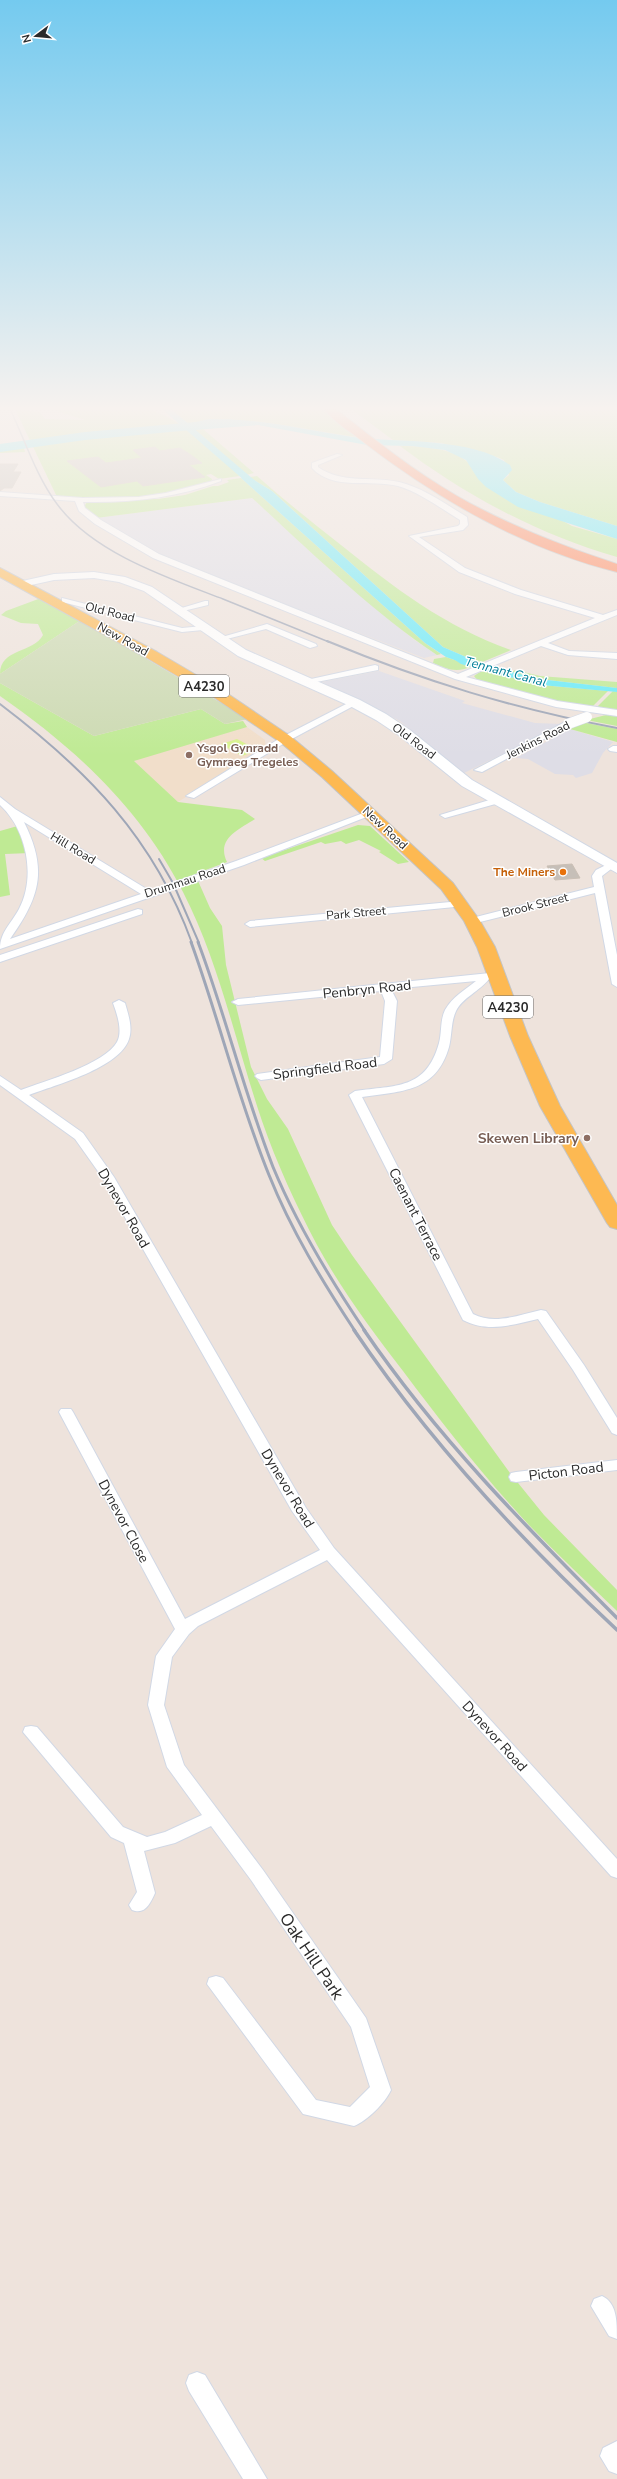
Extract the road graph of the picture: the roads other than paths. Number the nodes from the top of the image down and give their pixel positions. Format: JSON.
{"nodes":[{"id":1,"x":103,"y":525,"type":"edge"},
{"id":2,"x":464,"y":525,"type":"edge"},
{"id":3,"x":504,"y":525,"type":"edge"},
{"id":4,"x":525,"y":525,"type":"edge"},
{"id":5,"x":615,"y":566,"type":"edge"},
{"id":6,"x":0,"y":572,"type":"edge"},
{"id":7,"x":22,"y":584,"type":"junction"},
{"id":8,"x":65,"y":600,"type":"dead end"},
{"id":9,"x":205,"y":603,"type":"dead end"},
{"id":10,"x":179,"y":610,"type":"junction"},
{"id":11,"x":617,"y":612,"type":"edge"},
{"id":12,"x":604,"y":618,"type":"junction"},
{"id":13,"x":203,"y":628,"type":"junction"},
{"id":14,"x":219,"y":639,"type":"junction"},
{"id":15,"x":541,"y":643,"type":"junction"},
{"id":16,"x":313,"y":646,"type":"dead end"},
{"id":17,"x":617,"y":656,"type":"edge"},
{"id":18,"x":375,"y":668,"type":"dead end"},
{"id":19,"x":458,"y":677,"type":"junction"},
{"id":20,"x":306,"y":681,"type":"junction"},
{"id":21,"x":355,"y":703,"type":"junction"},
{"id":22,"x":598,"y":711,"type":"junction"},
{"id":23,"x":617,"y":713,"type":"edge"},
{"id":24,"x":285,"y":739,"type":"junction"},
{"id":25,"x":479,"y":770,"type":"dead end"},
{"id":26,"x":191,"y":796,"type":"dead end"},
{"id":27,"x":0,"y":800,"type":"edge"},
{"id":28,"x":496,"y":801,"type":"junction"},
{"id":29,"x":12,"y":811,"type":"junction"},
{"id":30,"x":369,"y":814,"type":"junction"},
{"id":31,"x":444,"y":815,"type":"dead end"},
{"id":32,"x":613,"y":867,"type":"edge"},
{"id":33,"x":598,"y":889,"type":"junction"},
{"id":34,"x":147,"y":894,"type":"junction"},
{"id":35,"x":461,"y":904,"type":"junction"},
{"id":36,"x":138,"y":912,"type":"dead end"},
{"id":37,"x":472,"y":921,"type":"junction"},
{"id":38,"x":250,"y":924,"type":"dead end"},
{"id":39,"x":0,"y":945,"type":"edge"},
{"id":40,"x":0,"y":959,"type":"edge"},
{"id":41,"x":491,"y":976,"type":"junction"},
{"id":42,"x":617,"y":984,"type":"edge"},
{"id":43,"x":384,"y":986,"type":"junction"},
{"id":44,"x":238,"y":1002,"type":"dead end"},
{"id":45,"x":119,"y":1003,"type":"dead end"},
{"id":46,"x":261,"y":1076,"type":"dead end"},
{"id":47,"x":0,"y":1080,"type":"edge"},
{"id":48,"x":21,"y":1094,"type":"junction"},
{"id":49,"x":617,"y":1223,"type":"edge"},
{"id":50,"x":66,"y":1412,"type":"dead end"},
{"id":51,"x":617,"y":1430,"type":"edge"},
{"id":52,"x":617,"y":1465,"type":"edge"},
{"id":53,"x":516,"y":1477,"type":"dead end"},
{"id":54,"x":329,"y":1552,"type":"junction"},
{"id":55,"x":187,"y":1626,"type":"junction"},
{"id":56,"x":31,"y":1732,"type":"dead end"},
{"id":57,"x":214,"y":1817,"type":"junction"},
{"id":58,"x":132,"y":1838,"type":"junction"},
{"id":59,"x":617,"y":1872,"type":"edge"},
{"id":60,"x":138,"y":1905,"type":"dead end"},
{"id":61,"x":216,"y":1984,"type":"dead end"},
{"id":62,"x":602,"y":2306,"type":"dead end"},
{"id":63,"x":617,"y":2328,"type":"edge"},
{"id":64,"x":197,"y":2383,"type":"dead end"},
{"id":65,"x":256,"y":2479,"type":"edge"}],
"edges":[{"from":1,"to":19,"type":"street"},
{"from":2,"to":12,"type":"street"},
{"from":3,"to":5,"type":"highway"},
{"from":4,"to":5,"type":"highway"},
{"from":6,"to":7,"type":"main road","name":"New Road","number":"A4230"},
{"from":7,"to":10,"type":"main road","name":"Old Road"},
{"from":7,"to":24,"type":"main road","name":"New Road","number":"A4230"},
{"from":8,"to":13,"type":"street","name":"Old Road"},
{"from":9,"to":10,"type":"street"},
{"from":10,"to":13,"type":"main road","name":"Old Road"},
{"from":11,"to":12,"type":"street"},
{"from":12,"to":15,"type":"street"},
{"from":13,"to":14,"type":"main road","name":"Old Road"},
{"from":14,"to":16,"type":"street"},
{"from":14,"to":20,"type":"main road","name":"Old Road"},
{"from":15,"to":17,"type":"street"},
{"from":15,"to":19,"type":"street"},
{"from":18,"to":20,"type":"street"},
{"from":19,"to":22,"type":"street"},
{"from":20,"to":21,"type":"main road","name":"Old Road"},
{"from":21,"to":24,"type":"street"},
{"from":21,"to":28,"type":"main road","name":"Old Road"},
{"from":22,"to":23,"type":"street"},
{"from":22,"to":25,"type":"street","name":"Jenkins Road","bridge":true},
{"from":24,"to":26,"type":"street"},
{"from":24,"to":30,"type":"main road","name":"New Road","number":"A4230"},
{"from":27,"to":29,"type":"street","name":"Hill Road"},
{"from":28,"to":31,"type":"street"},
{"from":28,"to":32,"type":"main road","name":"Old Road"},
{"from":29,"to":34,"type":"street","name":"Hill Road"},
{"from":29,"to":39,"type":"street"},
{"from":30,"to":34,"type":"street","name":"Drummau Road"},
{"from":30,"to":35,"type":"main road","name":"New Road","number":"A4230"},
{"from":32,"to":33,"type":"street"},
{"from":33,"to":37,"type":"street","name":"Brook Street"},
{"from":33,"to":42,"type":"street"},
{"from":34,"to":39,"type":"street","name":"Drummau Road"},
{"from":35,"to":37,"type":"main road","name":"New Road","number":"A4230"},
{"from":35,"to":38,"type":"street","name":"Park Street"},
{"from":36,"to":40,"type":"street","name":"Drummau Road"},
{"from":37,"to":41,"type":"main road","name":"New Road","number":"A4230"},
{"from":41,"to":43,"type":"street","name":"Penbryn Road"},
{"from":41,"to":49,"type":"main road","name":"New Road","number":"A4230"},
{"from":41,"to":51,"type":"street","name":"Caenant Terrace"},
{"from":43,"to":44,"type":"street","name":"Penbryn Road"},
{"from":43,"to":46,"type":"street","name":"Springfield Road"},
{"from":45,"to":48,"type":"street"},
{"from":47,"to":48,"type":"street","name":"Dynevor Road"},
{"from":48,"to":54,"type":"street","name":"Dynevor Road"},
{"from":50,"to":55,"type":"street","name":"Dynevor Close"},
{"from":52,"to":53,"type":"street","name":"Picton Road"},
{"from":54,"to":55,"type":"street"},
{"from":54,"to":59,"type":"street","name":"Dynevor Road"},
{"from":55,"to":57,"type":"street","name":"Oak Hill Park"},
{"from":56,"to":58,"type":"street"},
{"from":57,"to":58,"type":"street"},
{"from":57,"to":61,"type":"street","name":"Oak Hill Park"},
{"from":58,"to":60,"type":"street"},
{"from":62,"to":63,"type":"street"},
{"from":64,"to":65,"type":"street"}]}
